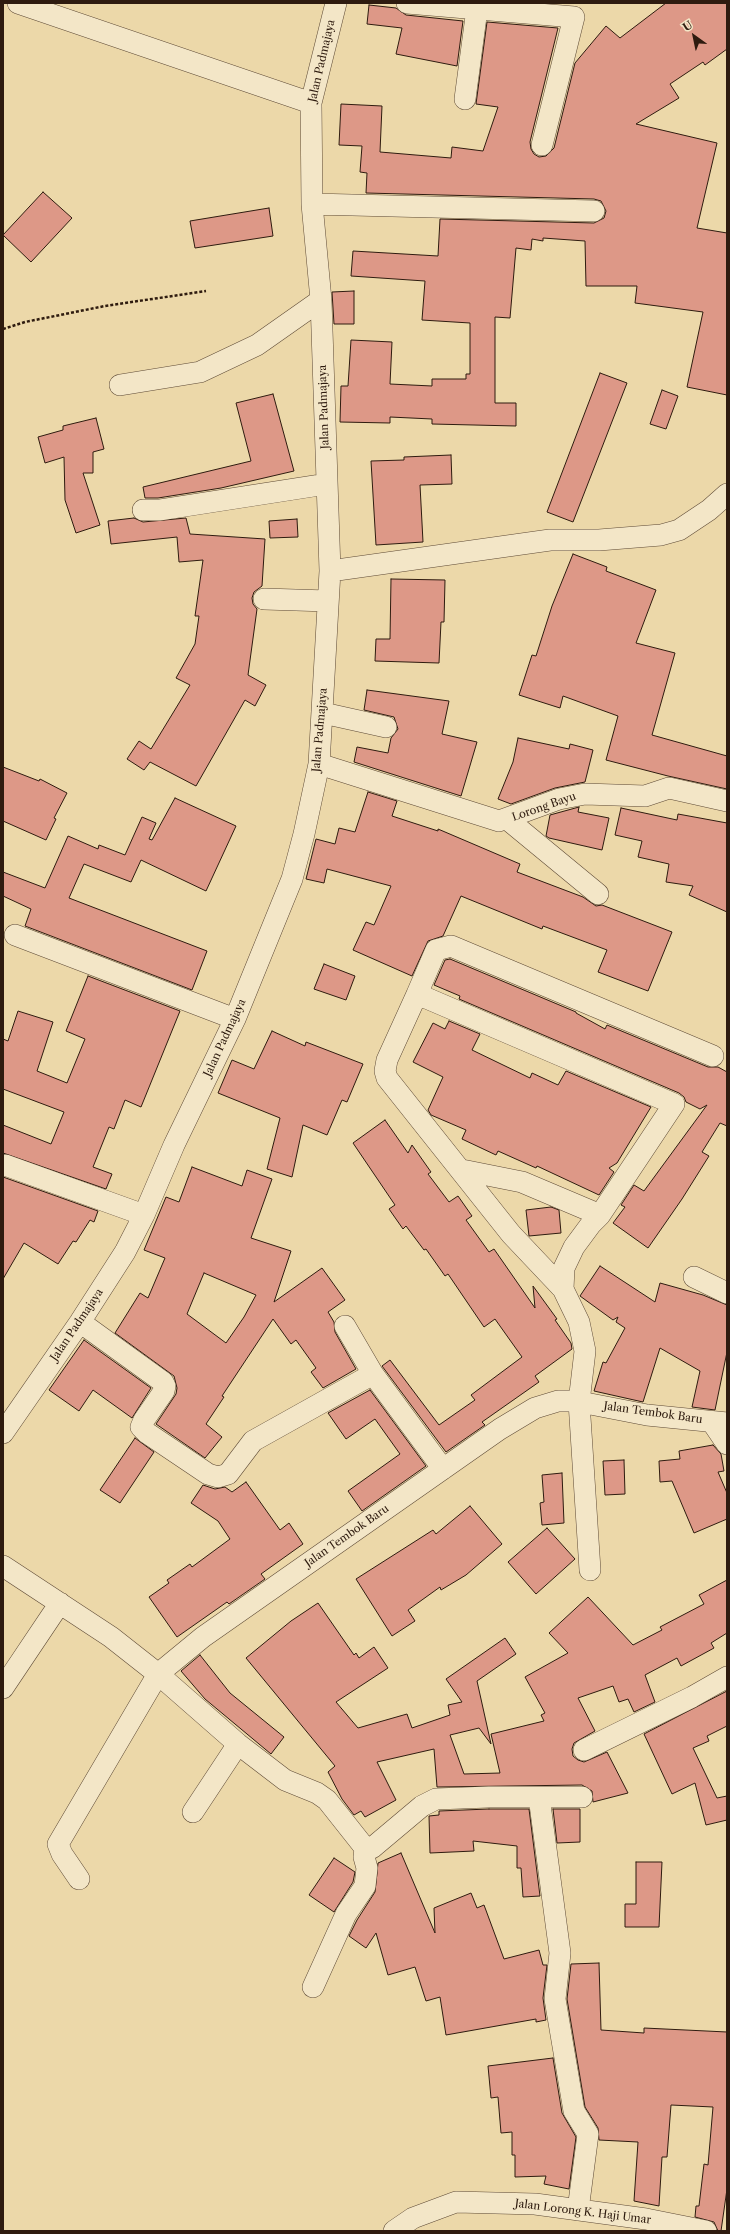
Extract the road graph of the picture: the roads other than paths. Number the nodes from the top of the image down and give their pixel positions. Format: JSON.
{"nodes":[{"id":1,"x":18,"y":3,"type":"edge"},
{"id":2,"x":336,"y":3,"type":"edge"},
{"id":3,"x":407,"y":3,"type":"edge"},
{"id":4,"x":477,"y":9,"type":"junction"},
{"id":5,"x":576,"y":10,"type":"edge"},
{"id":6,"x":465,"y":99,"type":"dead end"},
{"id":7,"x":311,"y":103,"type":"junction"},
{"id":8,"x":542,"y":146,"type":"dead end"},
{"id":9,"x":312,"y":204,"type":"junction"},
{"id":10,"x":594,"y":211,"type":"dead end"},
{"id":11,"x":321,"y":300,"type":"junction"},
{"id":12,"x":120,"y":385,"type":"dead end"},
{"id":13,"x":326,"y":484,"type":"junction"},
{"id":14,"x":727,"y":494,"type":"edge"},
{"id":15,"x":143,"y":510,"type":"dead end"},
{"id":16,"x":330,"y":571,"type":"junction"},
{"id":17,"x":264,"y":599,"type":"dead end"},
{"id":18,"x":328,"y":600,"type":"junction"},
{"id":19,"x":323,"y":713,"type":"junction"},
{"id":20,"x":386,"y":727,"type":"dead end"},
{"id":21,"x":319,"y":764,"type":"junction"},
{"id":22,"x":727,"y":801,"type":"edge"},
{"id":23,"x":508,"y":819,"type":"junction"},
{"id":24,"x":598,"y":894,"type":"dead end"},
{"id":25,"x":15,"y":935,"type":"dead end"},
{"id":26,"x":417,"y":994,"type":"junction"},
{"id":27,"x":235,"y":1019,"type":"junction"},
{"id":28,"x":713,"y":1056,"type":"dead end"},
{"id":29,"x":5,"y":1164,"type":"dead end"},
{"id":30,"x":462,"y":1170,"type":"junction"},
{"id":31,"x":144,"y":1215,"type":"junction"},
{"id":32,"x":600,"y":1215,"type":"junction"},
{"id":33,"x":694,"y":1278,"type":"dead end"},
{"id":34,"x":563,"y":1289,"type":"junction"},
{"id":35,"x":727,"y":1293,"type":"edge"},
{"id":36,"x":80,"y":1322,"type":"junction"},
{"id":37,"x":345,"y":1326,"type":"dead end"},
{"id":38,"x":373,"y":1374,"type":"junction"},
{"id":39,"x":579,"y":1402,"type":"junction"},
{"id":40,"x":719,"y":1423,"type":"edge"},
{"id":41,"x":3,"y":1433,"type":"edge"},
{"id":42,"x":727,"y":1444,"type":"edge"},
{"id":43,"x":443,"y":1469,"type":"junction"},
{"id":44,"x":3,"y":1566,"type":"edge"},
{"id":45,"x":590,"y":1570,"type":"dead end"},
{"id":46,"x":60,"y":1603,"type":"junction"},
{"id":47,"x":158,"y":1674,"type":"junction"},
{"id":48,"x":727,"y":1677,"type":"edge"},
{"id":49,"x":3,"y":1688,"type":"edge"},
{"id":50,"x":238,"y":1744,"type":"junction"},
{"id":51,"x":584,"y":1750,"type":"dead end"},
{"id":52,"x":539,"y":1797,"type":"junction"},
{"id":53,"x":582,"y":1797,"type":"dead end"},
{"id":54,"x":193,"y":1812,"type":"dead end"},
{"id":55,"x":365,"y":1848,"type":"junction"},
{"id":56,"x":79,"y":1880,"type":"dead end"},
{"id":57,"x":313,"y":1987,"type":"dead end"},
{"id":58,"x":578,"y":2210,"type":"junction"},
{"id":59,"x":394,"y":2231,"type":"edge"},
{"id":60,"x":706,"y":2231,"type":"edge"}],
"edges":[{"from":1,"to":7,"type":"street"},
{"from":2,"to":7,"type":"street","name":"Jalan Padmajaya"},
{"from":3,"to":4,"type":"street"},
{"from":4,"to":5,"type":"street"},
{"from":4,"to":6,"type":"street"},
{"from":5,"to":8,"type":"street"},
{"from":7,"to":9,"type":"street","name":"Jalan Padmajaya"},
{"from":9,"to":10,"type":"street"},
{"from":9,"to":11,"type":"street","name":"Jalan Padmajaya"},
{"from":11,"to":12,"type":"street"},
{"from":11,"to":13,"type":"street","name":"Jalan Padmajaya"},
{"from":13,"to":15,"type":"street"},
{"from":13,"to":16,"type":"street","name":"Jalan Padmajaya"},
{"from":14,"to":16,"type":"street"},
{"from":16,"to":18,"type":"street","name":"Jalan Padmajaya"},
{"from":17,"to":18,"type":"street"},
{"from":18,"to":19,"type":"street","name":"Jalan Padmajaya"},
{"from":19,"to":20,"type":"street"},
{"from":19,"to":21,"type":"street","name":"Jalan Padmajaya"},
{"from":21,"to":23,"type":"street","name":"Lorong Bayu"},
{"from":21,"to":27,"type":"street","name":"Jalan Padmajaya"},
{"from":22,"to":23,"type":"street","name":"Lorong Bayu"},
{"from":23,"to":24,"type":"street"},
{"from":25,"to":27,"type":"street"},
{"from":26,"to":28,"type":"street"},
{"from":26,"to":30,"type":"street"},
{"from":26,"to":32,"type":"street"},
{"from":27,"to":31,"type":"street","name":"Jalan Padmajaya"},
{"from":29,"to":31,"type":"street"},
{"from":30,"to":32,"type":"street"},
{"from":30,"to":34,"type":"street"},
{"from":31,"to":36,"type":"street","name":"Jalan Padmajaya"},
{"from":32,"to":34,"type":"street"},
{"from":33,"to":35,"type":"street"},
{"from":34,"to":39,"type":"street"},
{"from":36,"to":38,"type":"street"},
{"from":36,"to":41,"type":"street","name":"Jalan Padmajaya"},
{"from":37,"to":38,"type":"street"},
{"from":38,"to":43,"type":"street"},
{"from":39,"to":40,"type":"street","name":"Jalan Tembok Baru"},
{"from":39,"to":43,"type":"street","name":"Jalan Tembok Baru"},
{"from":39,"to":45,"type":"street"},
{"from":40,"to":42,"type":"street"},
{"from":43,"to":47,"type":"street","name":"Jalan Tembok Baru"},
{"from":44,"to":46,"type":"street"},
{"from":46,"to":47,"type":"street"},
{"from":46,"to":49,"type":"street"},
{"from":47,"to":50,"type":"street"},
{"from":47,"to":56,"type":"street"},
{"from":48,"to":51,"type":"street"},
{"from":50,"to":54,"type":"street"},
{"from":50,"to":55,"type":"street"},
{"from":52,"to":53,"type":"street"},
{"from":52,"to":55,"type":"street"},
{"from":52,"to":58,"type":"street"},
{"from":55,"to":57,"type":"street"},
{"from":58,"to":59,"type":"street","name":"Jalan Lorong K. Haji Umar"},
{"from":58,"to":60,"type":"street","name":"Jalan Lorong K. Haji Umar"}]}
